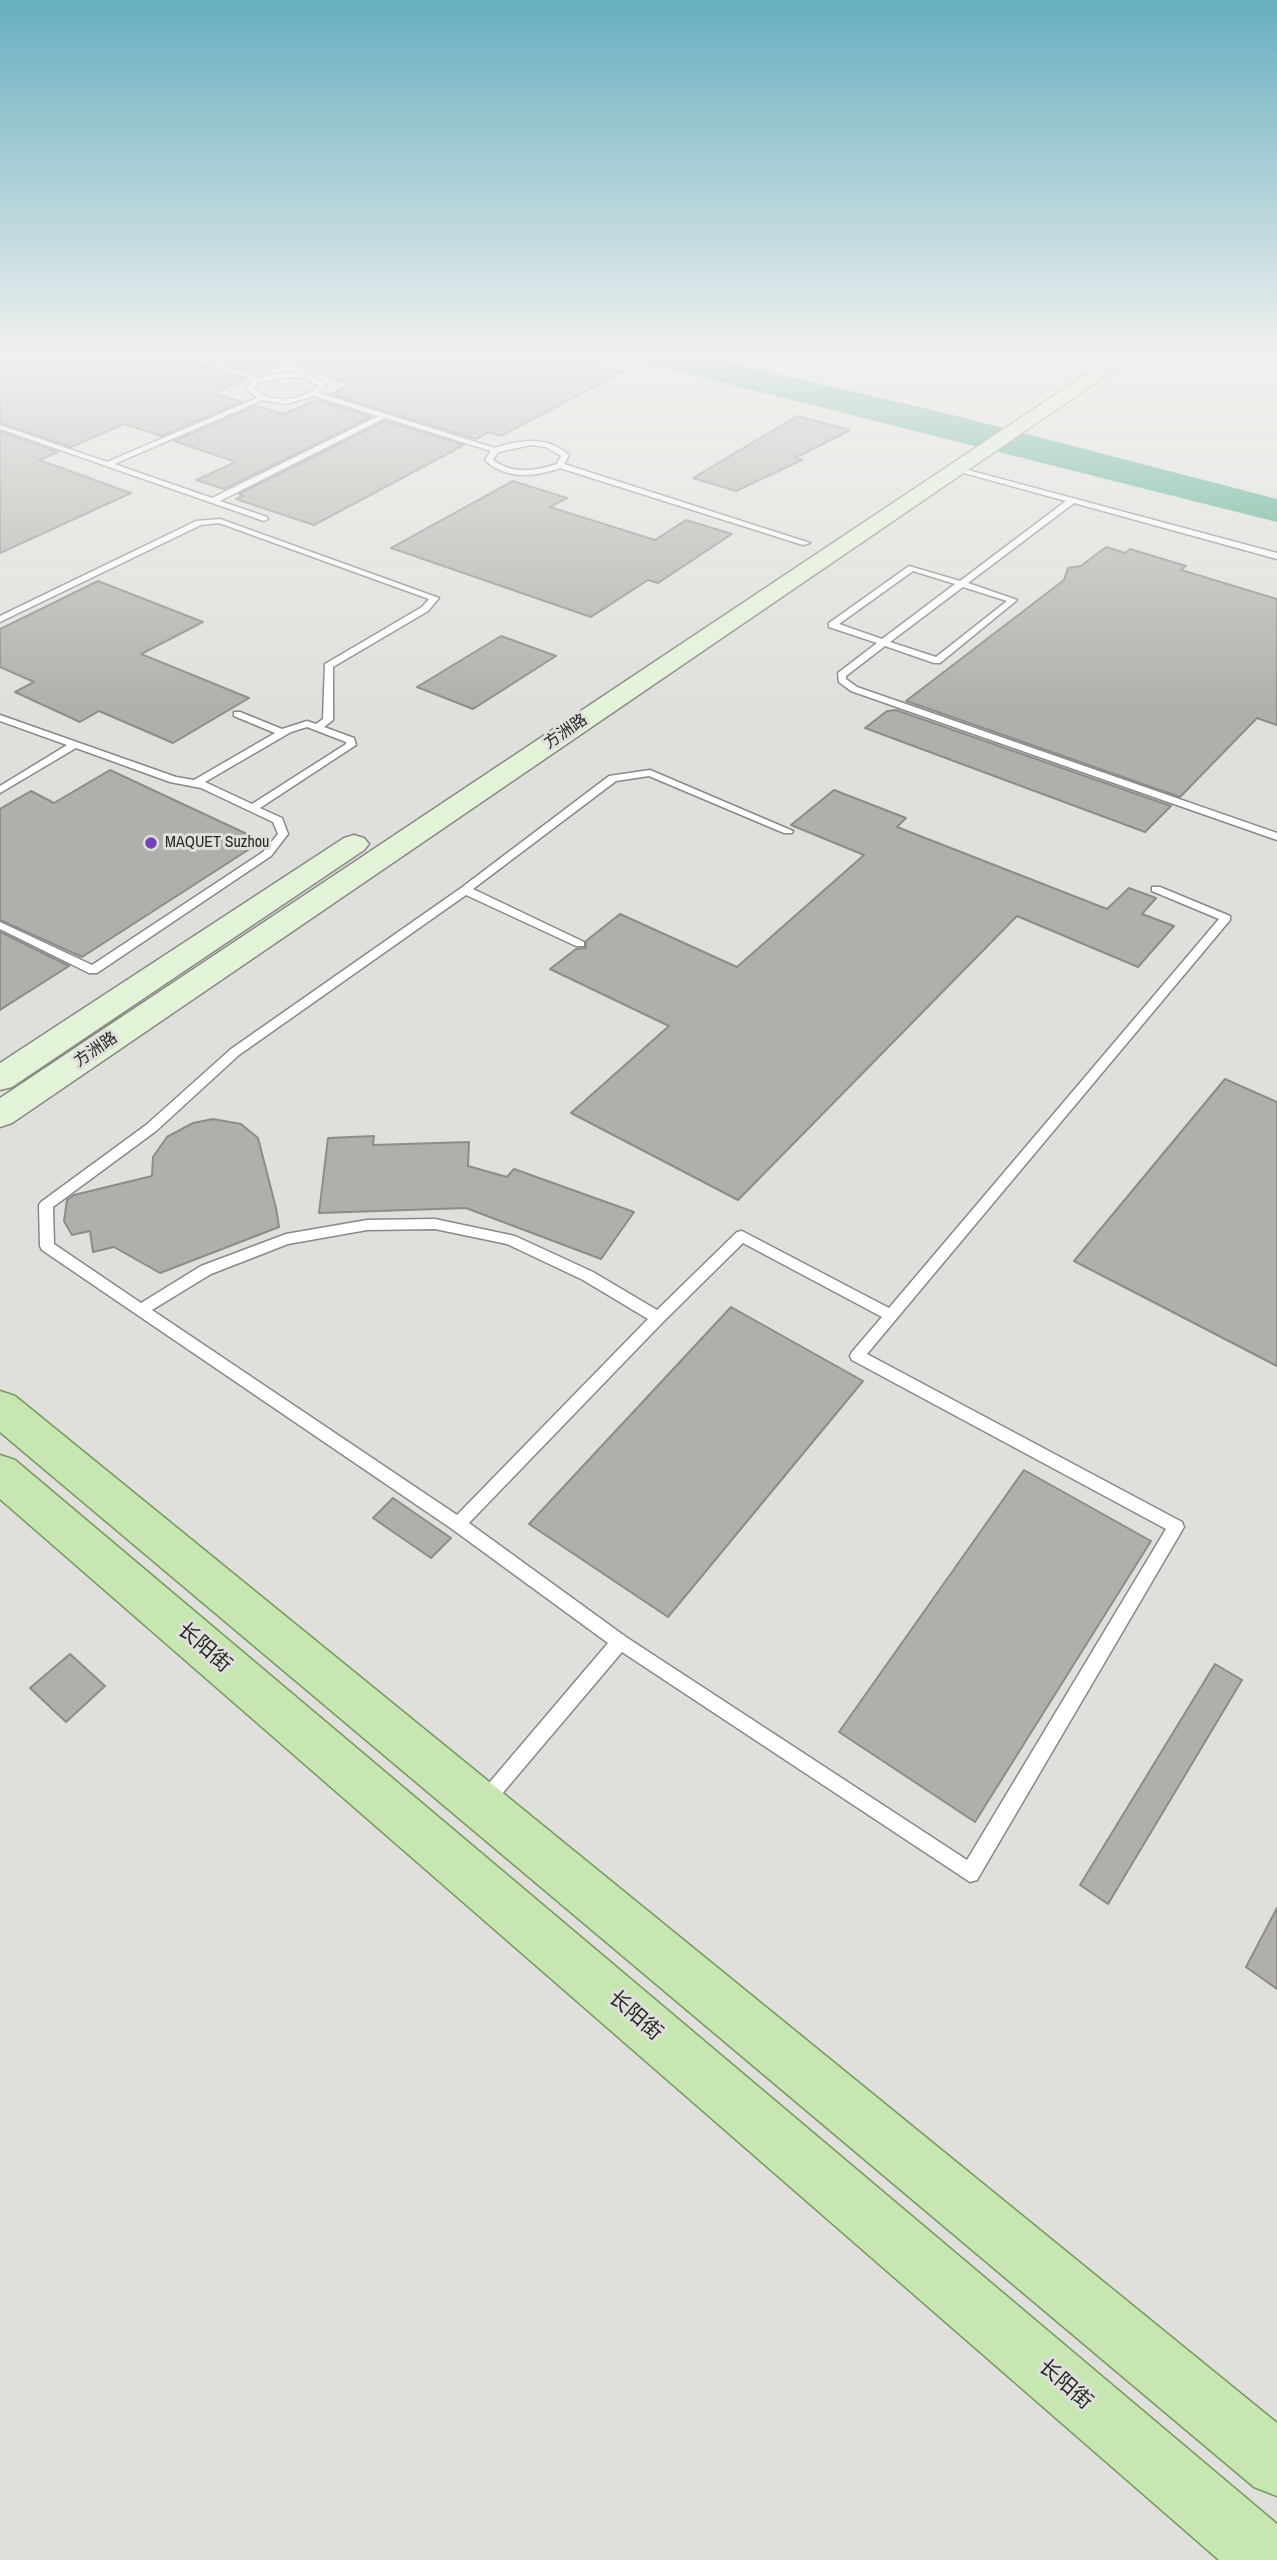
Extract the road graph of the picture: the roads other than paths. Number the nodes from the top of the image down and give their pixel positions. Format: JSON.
{"nodes":[{"id":1,"x":122,"y":470,"type":"edge"},
{"id":2,"x":274,"y":470,"type":"edge"},
{"id":3,"x":508,"y":470,"type":"edge"},
{"id":4,"x":546,"y":470,"type":"edge"},
{"id":5,"x":577,"y":470,"type":"edge"},
{"id":6,"x":931,"y":470,"type":"edge"},
{"id":7,"x":937,"y":470,"type":"edge"},
{"id":8,"x":1008,"y":470,"type":"edge"},
{"id":9,"x":1072,"y":499,"type":"junction"},
{"id":10,"x":211,"y":502,"type":"junction"},
{"id":11,"x":264,"y":519,"type":"dead end"},
{"id":12,"x":806,"y":543,"type":"junction"},
{"id":13,"x":1277,"y":556,"type":"edge"},
{"id":14,"x":961,"y":583,"type":"junction"},
{"id":15,"x":0,"y":619,"type":"edge"},
{"id":16,"x":883,"y":642,"type":"junction"},
{"id":17,"x":237,"y":714,"type":"dead end"},
{"id":18,"x":0,"y":718,"type":"edge"},
{"id":19,"x":318,"y":727,"type":"junction"},
{"id":20,"x":279,"y":732,"type":"junction"},
{"id":21,"x":74,"y":745,"type":"junction"},
{"id":22,"x":484,"y":758,"type":"dead end"},
{"id":23,"x":196,"y":783,"type":"junction"},
{"id":24,"x":0,"y":790,"type":"edge"},
{"id":25,"x":253,"y":808,"type":"junction"},
{"id":26,"x":380,"y":827,"type":"dead end"},
{"id":27,"x":788,"y":831,"type":"dead end"},
{"id":28,"x":1277,"y":838,"type":"edge"},
{"id":29,"x":1156,"y":889,"type":"dead end"},
{"id":30,"x":465,"y":890,"type":"junction"},
{"id":31,"x":0,"y":925,"type":"edge"},
{"id":32,"x":580,"y":944,"type":"dead end"},
{"id":33,"x":0,"y":1079,"type":"edge"},
{"id":34,"x":0,"y":1115,"type":"edge"},
{"id":35,"x":142,"y":1309,"type":"junction"},
{"id":36,"x":891,"y":1315,"type":"junction"},
{"id":37,"x":659,"y":1318,"type":"junction"},
{"id":38,"x":0,"y":1408,"type":"edge"},
{"id":39,"x":0,"y":1473,"type":"edge"},
{"id":40,"x":458,"y":1524,"type":"junction"},
{"id":41,"x":620,"y":1642,"type":"junction"},
{"id":42,"x":481,"y":1806,"type":"junction"},
{"id":43,"x":1277,"y":2464,"type":"edge"},
{"id":44,"x":1269,"y":2560,"type":"edge"}],
"edges":[{"from":1,"to":10,"type":"lane"},
{"from":2,"to":10,"type":"lane"},
{"from":3,"to":4,"type":"lane"},
{"from":5,"to":12,"type":"lane"},
{"from":6,"to":12,"type":"main road","name":"方洲路"},
{"from":7,"to":34,"type":"main road","name":"方洲路"},
{"from":8,"to":9,"type":"lane"},
{"from":9,"to":13,"type":"lane"},
{"from":9,"to":14,"type":"lane"},
{"from":10,"to":11,"type":"lane"},
{"from":12,"to":22,"type":"main road","name":"方洲路"},
{"from":14,"to":16,"type":"lane"},
{"from":14,"to":16,"type":"lane"},
{"from":14,"to":16,"type":"lane"},
{"from":15,"to":19,"type":"lane"},
{"from":16,"to":28,"type":"lane"},
{"from":17,"to":20,"type":"lane"},
{"from":18,"to":21,"type":"lane"},
{"from":19,"to":20,"type":"lane"},
{"from":19,"to":25,"type":"lane"},
{"from":20,"to":23,"type":"lane"},
{"from":21,"to":23,"type":"lane"},
{"from":21,"to":24,"type":"lane"},
{"from":23,"to":25,"type":"lane"},
{"from":25,"to":31,"type":"lane"},
{"from":26,"to":33,"type":"main road","name":"方洲路"},
{"from":27,"to":30,"type":"lane"},
{"from":29,"to":36,"type":"lane"},
{"from":30,"to":32,"type":"lane"},
{"from":30,"to":35,"type":"lane"},
{"from":35,"to":37,"type":"lane"},
{"from":35,"to":40,"type":"lane"},
{"from":36,"to":37,"type":"lane"},
{"from":36,"to":41,"type":"lane"},
{"from":37,"to":40,"type":"lane"},
{"from":38,"to":42,"type":"main road"},
{"from":39,"to":44,"type":"main road","name":"长阳街"},
{"from":40,"to":41,"type":"lane"},
{"from":41,"to":42,"type":"lane"},
{"from":42,"to":43,"type":"main road"}]}
